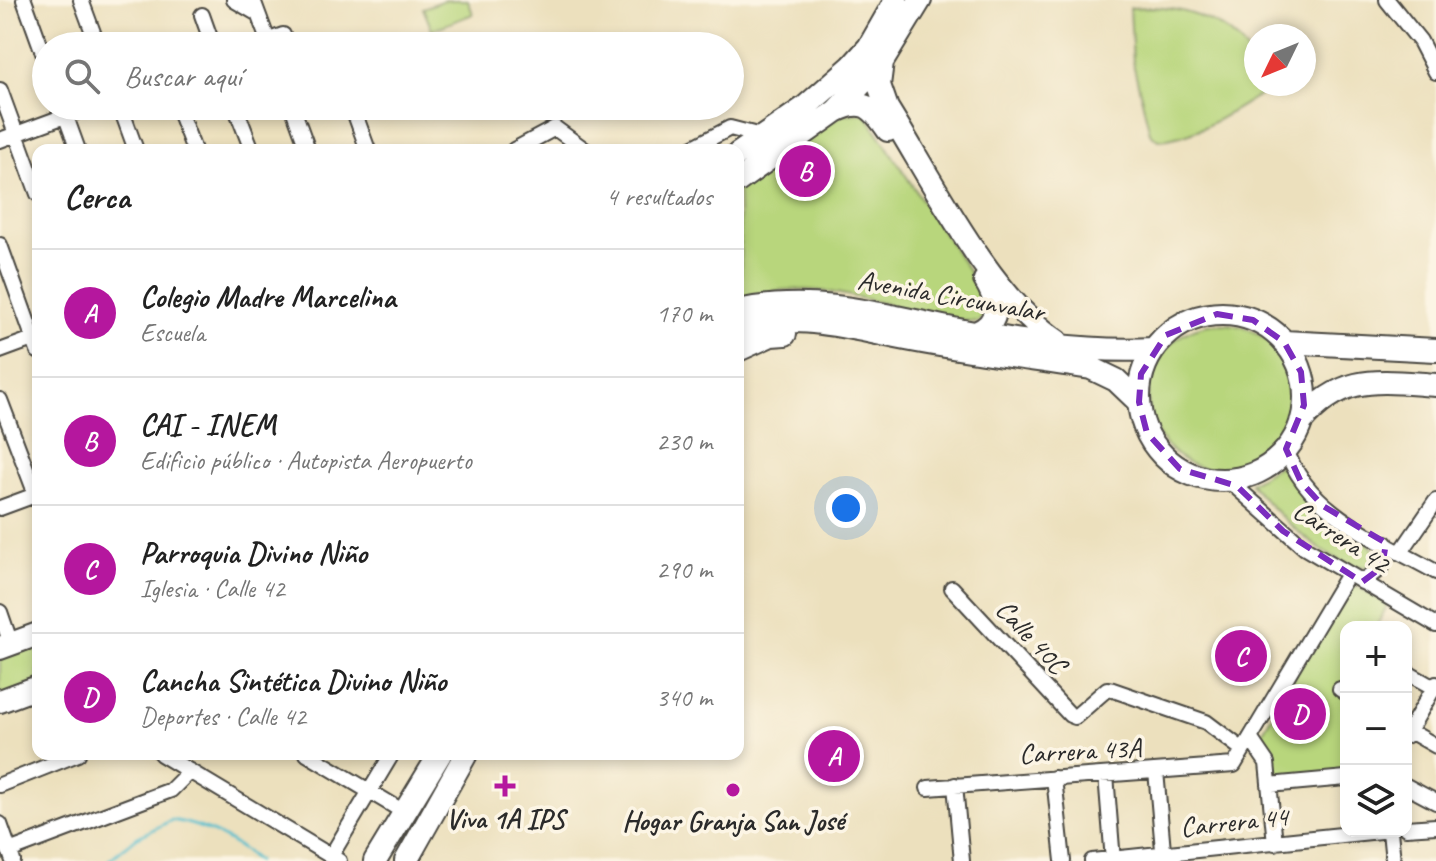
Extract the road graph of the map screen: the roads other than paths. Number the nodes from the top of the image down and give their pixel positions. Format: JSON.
{"nodes":[{"id":1,"x":24,"y":0,"type":"edge"},
{"id":2,"x":81,"y":0,"type":"edge"},
{"id":3,"x":234,"y":0,"type":"edge"},
{"id":4,"x":896,"y":0,"type":"edge"},
{"id":5,"x":920,"y":0,"type":"edge"},
{"id":6,"x":1387,"y":0,"type":"edge"},
{"id":7,"x":256,"y":7,"type":"edge"},
{"id":8,"x":202,"y":15,"type":"dead end"},
{"id":9,"x":36,"y":32,"type":"edge"},
{"id":10,"x":93,"y":32,"type":"edge"},
{"id":11,"x":208,"y":32,"type":"edge"},
{"id":12,"x":265,"y":32,"type":"edge"},
{"id":13,"x":882,"y":62,"type":"junction"},
{"id":14,"x":1436,"y":72,"type":"edge"},
{"id":15,"x":0,"y":90,"type":"edge"},
{"id":16,"x":836,"y":111,"type":"junction"},
{"id":17,"x":46,"y":120,"type":"edge"},
{"id":18,"x":67,"y":120,"type":"edge"},
{"id":19,"x":125,"y":120,"type":"edge"},
{"id":20,"x":182,"y":120,"type":"edge"},
{"id":21,"x":240,"y":120,"type":"edge"},
{"id":22,"x":297,"y":120,"type":"edge"},
{"id":23,"x":357,"y":120,"type":"edge"},
{"id":24,"x":17,"y":134,"type":"junction"},
{"id":25,"x":765,"y":137,"type":"junction"},
{"id":26,"x":0,"y":140,"type":"edge"},
{"id":27,"x":76,"y":144,"type":"edge"},
{"id":28,"x":134,"y":144,"type":"edge"},
{"id":29,"x":192,"y":144,"type":"edge"},
{"id":30,"x":250,"y":144,"type":"edge"},
{"id":31,"x":306,"y":144,"type":"edge"},
{"id":32,"x":366,"y":144,"type":"edge"},
{"id":33,"x":525,"y":144,"type":"edge"},
{"id":34,"x":577,"y":144,"type":"edge"},
{"id":35,"x":699,"y":144,"type":"edge"},
{"id":36,"x":744,"y":150,"type":"edge"},
{"id":37,"x":32,"y":177,"type":"edge"},
{"id":38,"x":744,"y":177,"type":"edge"},
{"id":39,"x":0,"y":245,"type":"edge"},
{"id":40,"x":744,"y":310,"type":"edge"},
{"id":41,"x":744,"y":328,"type":"edge"},
{"id":42,"x":32,"y":331,"type":"edge"},
{"id":43,"x":976,"y":333,"type":"junction"},
{"id":44,"x":893,"y":337,"type":"junction"},
{"id":45,"x":1284,"y":342,"type":"junction"},
{"id":46,"x":32,"y":343,"type":"edge"},
{"id":47,"x":1062,"y":344,"type":"junction"},
{"id":48,"x":744,"y":347,"type":"edge"},
{"id":49,"x":1153,"y":349,"type":"junction"},
{"id":50,"x":1436,"y":350,"type":"edge"},
{"id":51,"x":0,"y":351,"type":"edge"},
{"id":52,"x":1431,"y":379,"type":"edge"},
{"id":53,"x":0,"y":400,"type":"edge"},
{"id":54,"x":1139,"y":402,"type":"junction"},
{"id":55,"x":1301,"y":422,"type":"junction"},
{"id":56,"x":1286,"y":449,"type":"junction"},
{"id":57,"x":1228,"y":480,"type":"junction"},
{"id":58,"x":32,"y":483,"type":"edge"},
{"id":59,"x":32,"y":498,"type":"edge"},
{"id":60,"x":1435,"y":505,"type":"edge"},
{"id":61,"x":0,"y":508,"type":"edge"},
{"id":62,"x":1386,"y":543,"type":"junction"},
{"id":63,"x":1401,"y":552,"type":"junction"},
{"id":64,"x":1436,"y":572,"type":"edge"},
{"id":65,"x":1348,"y":574,"type":"junction"},
{"id":66,"x":1362,"y":582,"type":"junction"},
{"id":67,"x":952,"y":588,"type":"dead end"},
{"id":68,"x":0,"y":612,"type":"edge"},
{"id":69,"x":1436,"y":625,"type":"edge"},
{"id":70,"x":32,"y":636,"type":"edge"},
{"id":71,"x":6,"y":646,"type":"edge"},
{"id":72,"x":1412,"y":675,"type":"edge"},
{"id":73,"x":1435,"y":687,"type":"edge"},
{"id":74,"x":32,"y":689,"type":"edge"},
{"id":75,"x":0,"y":701,"type":"edge"},
{"id":76,"x":1412,"y":724,"type":"edge"},
{"id":77,"x":1412,"y":734,"type":"edge"},
{"id":78,"x":1247,"y":744,"type":"junction"},
{"id":79,"x":1436,"y":746,"type":"edge"},
{"id":80,"x":63,"y":760,"type":"edge"},
{"id":81,"x":171,"y":760,"type":"edge"},
{"id":82,"x":317,"y":760,"type":"edge"},
{"id":83,"x":389,"y":760,"type":"edge"},
{"id":84,"x":436,"y":760,"type":"edge"},
{"id":85,"x":463,"y":760,"type":"edge"},
{"id":86,"x":190,"y":771,"type":"junction"},
{"id":87,"x":1156,"y":771,"type":"junction"},
{"id":88,"x":1106,"y":775,"type":"junction"},
{"id":89,"x":1054,"y":778,"type":"junction"},
{"id":90,"x":1340,"y":779,"type":"edge"},
{"id":91,"x":0,"y":785,"type":"edge"},
{"id":92,"x":955,"y":785,"type":"junction"},
{"id":93,"x":1269,"y":785,"type":"junction"},
{"id":94,"x":928,"y":788,"type":"dead end"},
{"id":95,"x":1412,"y":789,"type":"edge"},
{"id":96,"x":370,"y":792,"type":"junction"},
{"id":97,"x":1436,"y":802,"type":"edge"},
{"id":98,"x":404,"y":812,"type":"junction"},
{"id":99,"x":0,"y":824,"type":"edge"},
{"id":100,"x":1436,"y":826,"type":"edge"},
{"id":101,"x":1412,"y":828,"type":"edge"},
{"id":102,"x":1340,"y":836,"type":"edge"},
{"id":103,"x":1391,"y":837,"type":"edge"},
{"id":104,"x":1275,"y":843,"type":"junction"},
{"id":105,"x":1216,"y":855,"type":"edge"},
{"id":106,"x":11,"y":856,"type":"edge"},
{"id":107,"x":1163,"y":858,"type":"edge"},
{"id":108,"x":335,"y":859,"type":"edge"},
{"id":109,"x":1113,"y":860,"type":"edge"},
{"id":110,"x":375,"y":861,"type":"edge"},
{"id":111,"x":406,"y":861,"type":"edge"},
{"id":112,"x":962,"y":861,"type":"edge"},
{"id":113,"x":1063,"y":861,"type":"edge"},
{"id":114,"x":1092,"y":861,"type":"edge"},
{"id":115,"x":1393,"y":861,"type":"edge"}],
"edges":[{"from":1,"to":9,"type":"street"},
{"from":2,"to":10,"type":"street"},
{"from":3,"to":7,"type":"street"},
{"from":4,"to":25,"type":"highway"},
{"from":5,"to":13,"type":"highway"},
{"from":6,"to":14,"type":"street"},
{"from":7,"to":12,"type":"street"},
{"from":8,"to":11,"type":"street"},
{"from":13,"to":16,"type":"highway"},
{"from":13,"to":47,"type":"highway"},
{"from":15,"to":24,"type":"street"},
{"from":16,"to":38,"type":"highway"},
{"from":16,"to":43,"type":"highway"},
{"from":17,"to":24,"type":"street"},
{"from":18,"to":27,"type":"street"},
{"from":19,"to":28,"type":"street"},
{"from":20,"to":29,"type":"street"},
{"from":21,"to":30,"type":"street"},
{"from":22,"to":31,"type":"street"},
{"from":23,"to":32,"type":"street"},
{"from":24,"to":26,"type":"street"},
{"from":24,"to":37,"type":"street"},
{"from":25,"to":35,"type":"street"},
{"from":25,"to":36,"type":"highway"},
{"from":33,"to":34,"type":"street"},
{"from":39,"to":42,"type":"street"},
{"from":40,"to":43,"type":"highway","name":"Avenida Circunvalar"},
{"from":41,"to":44,"type":"highway","name":"Avenida Circunvalar"},
{"from":43,"to":47,"type":"highway","name":"Avenida Circunvalar"},
{"from":44,"to":48,"type":"highway"},
{"from":44,"to":54,"type":"highway","name":"Avenida Circunvalar"},
{"from":45,"to":49,"type":"highway"},
{"from":45,"to":50,"type":"highway"},
{"from":45,"to":55,"type":"highway"},
{"from":46,"to":51,"type":"street"},
{"from":47,"to":49,"type":"highway","name":"Avenida Circunvalar"},
{"from":49,"to":54,"type":"highway"},
{"from":52,"to":55,"type":"highway"},
{"from":53,"to":58,"type":"street"},
{"from":54,"to":57,"type":"highway"},
{"from":55,"to":56,"type":"highway"},
{"from":56,"to":57,"type":"highway"},
{"from":56,"to":62,"type":"street","name":"Carrera 42"},
{"from":57,"to":65,"type":"street","name":"Carrera 42"},
{"from":59,"to":61,"type":"street"},
{"from":60,"to":63,"type":"street"},
{"from":62,"to":63,"type":"street","name":"Carrera 42"},
{"from":62,"to":66,"type":"street"},
{"from":63,"to":64,"type":"street","name":"Carrera 42"},
{"from":65,"to":66,"type":"street","name":"Carrera 42"},
{"from":65,"to":78,"type":"street"},
{"from":66,"to":69,"type":"street","name":"Carrera 42"},
{"from":67,"to":78,"type":"street","name":"Calle 40C"},
{"from":68,"to":71,"type":"street"},
{"from":70,"to":71,"type":"highway"},
{"from":72,"to":73,"type":"street"},
{"from":73,"to":76,"type":"street"},
{"from":74,"to":75,"type":"highway"},
{"from":77,"to":79,"type":"street"},
{"from":78,"to":87,"type":"street","name":"Carrera 43A"},
{"from":78,"to":93,"type":"street"},
{"from":80,"to":91,"type":"street"},
{"from":81,"to":86,"type":"street"},
{"from":82,"to":96,"type":"street"},
{"from":83,"to":96,"type":"street"},
{"from":84,"to":98,"type":"highway"},
{"from":85,"to":111,"type":"highway"},
{"from":86,"to":106,"type":"street"},
{"from":86,"to":108,"type":"street"},
{"from":87,"to":88,"type":"street","name":"Carrera 43A"},
{"from":87,"to":107,"type":"street"},
{"from":88,"to":89,"type":"street","name":"Carrera 43A"},
{"from":88,"to":109,"type":"street"},
{"from":89,"to":92,"type":"street","name":"Carrera 43A"},
{"from":89,"to":113,"type":"street"},
{"from":90,"to":93,"type":"street"},
{"from":92,"to":94,"type":"street","name":"Carrera 43A"},
{"from":92,"to":112,"type":"street"},
{"from":93,"to":104,"type":"street"},
{"from":95,"to":97,"type":"street"},
{"from":96,"to":98,"type":"street"},
{"from":96,"to":108,"type":"street"},
{"from":98,"to":110,"type":"highway"},
{"from":99,"to":106,"type":"street"},
{"from":100,"to":101,"type":"street"},
{"from":102,"to":104,"type":"street","name":"Carrera 44"},
{"from":103,"to":115,"type":"street"},
{"from":104,"to":105,"type":"street","name":"Carrera 44"},
{"from":105,"to":107,"type":"street","name":"Carrera 44"},
{"from":107,"to":109,"type":"street","name":"Carrera 44"},
{"from":109,"to":114,"type":"street","name":"Carrera 44"}]}
